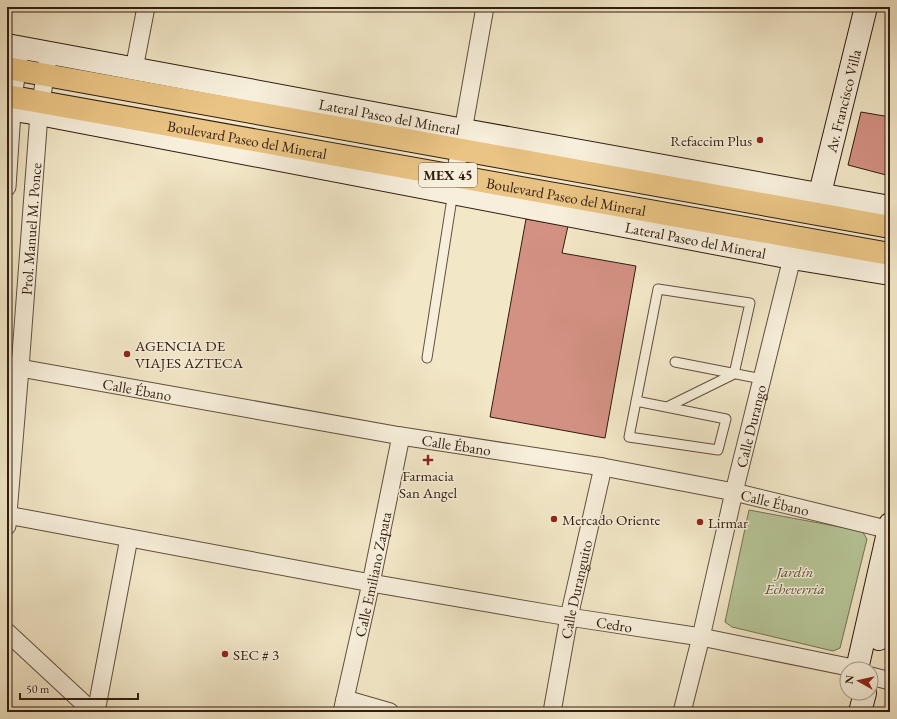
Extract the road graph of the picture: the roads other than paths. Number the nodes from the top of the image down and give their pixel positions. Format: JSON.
{"nodes":[{"id":1,"x":146,"y":7,"type":"edge"},
{"id":2,"x":485,"y":7,"type":"edge"},
{"id":3,"x":866,"y":7,"type":"edge"},
{"id":4,"x":14,"y":46,"type":"edge"},
{"id":5,"x":48,"y":52,"type":"junction"},
{"id":6,"x":12,"y":69,"type":"edge"},
{"id":7,"x":134,"y":69,"type":"junction"},
{"id":8,"x":45,"y":76,"type":"junction"},
{"id":9,"x":10,"y":103,"type":"edge"},
{"id":10,"x":40,"y":108,"type":"junction"},
{"id":11,"x":462,"y":140,"type":"junction"},
{"id":12,"x":454,"y":185,"type":"junction"},
{"id":13,"x":7,"y":187,"type":"edge"},
{"id":14,"x":820,"y":194,"type":"junction"},
{"id":15,"x":890,"y":207,"type":"edge"},
{"id":16,"x":890,"y":227,"type":"edge"},
{"id":17,"x":792,"y":258,"type":"junction"},
{"id":18,"x":890,"y":269,"type":"edge"},
{"id":19,"x":427,"y":358,"type":"dead end"},
{"id":20,"x":675,"y":362,"type":"dead end"},
{"id":21,"x":14,"y":365,"type":"edge"},
{"id":22,"x":734,"y":374,"type":"junction"},
{"id":23,"x":762,"y":379,"type":"junction"},
{"id":24,"x":636,"y":401,"type":"junction"},
{"id":25,"x":666,"y":407,"type":"junction"},
{"id":26,"x":402,"y":436,"type":"junction"},
{"id":27,"x":603,"y":467,"type":"junction"},
{"id":28,"x":734,"y":492,"type":"junction"},
{"id":29,"x":7,"y":519,"type":"edge"},
{"id":30,"x":890,"y":528,"type":"edge"},
{"id":31,"x":129,"y":538,"type":"junction"},
{"id":32,"x":371,"y":583,"type":"junction"},
{"id":33,"x":890,"y":596,"type":"edge"},
{"id":34,"x":569,"y":617,"type":"junction"},
{"id":35,"x":7,"y":632,"type":"edge"},
{"id":36,"x":701,"y":637,"type":"junction"},
{"id":37,"x":860,"y":661,"type":"edge"},
{"id":38,"x":873,"y":661,"type":"edge"},
{"id":39,"x":839,"y":665,"type":"edge"},
{"id":40,"x":879,"y":678,"type":"edge"},
{"id":41,"x":890,"y":680,"type":"edge"},
{"id":42,"x":850,"y":701,"type":"edge"},
{"id":43,"x":863,"y":701,"type":"edge"},
{"id":44,"x":344,"y":706,"type":"edge"},
{"id":45,"x":95,"y":712,"type":"edge"},
{"id":46,"x":390,"y":712,"type":"edge"},
{"id":47,"x":552,"y":712,"type":"edge"},
{"id":48,"x":682,"y":712,"type":"edge"},
{"id":49,"x":847,"y":712,"type":"edge"},
{"id":50,"x":860,"y":712,"type":"edge"}],
"edges":[{"from":1,"to":7,"type":"street"},
{"from":2,"to":11,"type":"street"},
{"from":3,"to":14,"type":"street","name":"Av. Francisco Villa"},
{"from":4,"to":5,"type":"street","name":"Lateral Paseo del Mineral"},
{"from":4,"to":6,"type":"street","name":"Prol. Manuel M. Ponce"},
{"from":5,"to":7,"type":"street","name":"Lateral Paseo del Mineral"},
{"from":5,"to":8,"type":"street","name":"Prol. Manuel M. Ponce"},
{"from":6,"to":8,"type":"main road","name":"Boulevard Paseo del Mineral","number":"MEX 45"},
{"from":6,"to":9,"type":"street","name":"Prol. Manuel M. Ponce"},
{"from":7,"to":11,"type":"street","name":"Lateral Paseo del Mineral"},
{"from":8,"to":10,"type":"street","name":"Prol. Manuel M. Ponce"},
{"from":8,"to":11,"type":"main road","name":"Boulevard Paseo del Mineral","number":"MEX 45"},
{"from":9,"to":10,"type":"main road","name":"Boulevard Paseo del Mineral","number":"MEX 45"},
{"from":9,"to":13,"type":"street","name":"Prol. Manuel M. Ponce"},
{"from":10,"to":12,"type":"main road","name":"Boulevard Paseo del Mineral","number":"MEX 45"},
{"from":10,"to":21,"type":"street","name":"Prol. Manuel M. Ponce"},
{"from":11,"to":12,"type":"street"},
{"from":11,"to":14,"type":"street","name":"Lateral Paseo del Mineral"},
{"from":11,"to":16,"type":"main road","name":"Boulevard Paseo del Mineral","number":"MEX 45"},
{"from":12,"to":17,"type":"street","name":"Lateral Paseo del Mineral"},
{"from":12,"to":18,"type":"main road","name":"Boulevard Paseo del Mineral","number":"MEX 45"},
{"from":12,"to":19,"type":"lane"},
{"from":14,"to":15,"type":"street","name":"Lateral Paseo del Mineral"},
{"from":17,"to":18,"type":"street","name":"Lateral Paseo del Mineral"},
{"from":17,"to":23,"type":"street","name":"Calle Durango"},
{"from":20,"to":22,"type":"lane"},
{"from":21,"to":26,"type":"street","name":"Calle Ébano"},
{"from":21,"to":29,"type":"street","name":"Prol. Manuel M. Ponce"},
{"from":22,"to":23,"type":"lane"},
{"from":22,"to":24,"type":"lane"},
{"from":22,"to":25,"type":"lane"},
{"from":23,"to":28,"type":"street","name":"Calle Durango"},
{"from":24,"to":25,"type":"lane"},
{"from":24,"to":25,"type":"lane"},
{"from":26,"to":27,"type":"street","name":"Calle Ébano"},
{"from":26,"to":32,"type":"street","name":"Calle Emiliano Zapata"},
{"from":27,"to":28,"type":"street","name":"Calle Ébano"},
{"from":27,"to":34,"type":"street","name":"Calle Duranguito"},
{"from":28,"to":30,"type":"street","name":"Calle Ébano"},
{"from":28,"to":36,"type":"street","name":"Calle Durango"},
{"from":29,"to":31,"type":"street","name":"Cedro"},
{"from":30,"to":37,"type":"street"},
{"from":31,"to":32,"type":"street","name":"Cedro"},
{"from":31,"to":45,"type":"street"},
{"from":32,"to":34,"type":"street","name":"Cedro"},
{"from":32,"to":44,"type":"street","name":"Calle Emiliano Zapata"},
{"from":33,"to":38,"type":"street"},
{"from":34,"to":36,"type":"street","name":"Cedro"},
{"from":34,"to":47,"type":"street","name":"Calle Duranguito"},
{"from":35,"to":45,"type":"street"},
{"from":36,"to":39,"type":"street","name":"Cedro"},
{"from":36,"to":48,"type":"street","name":"Calle Durango"},
{"from":40,"to":41,"type":"street"},
{"from":42,"to":49,"type":"street"},
{"from":43,"to":50,"type":"street"},
{"from":44,"to":46,"type":"street"}]}
